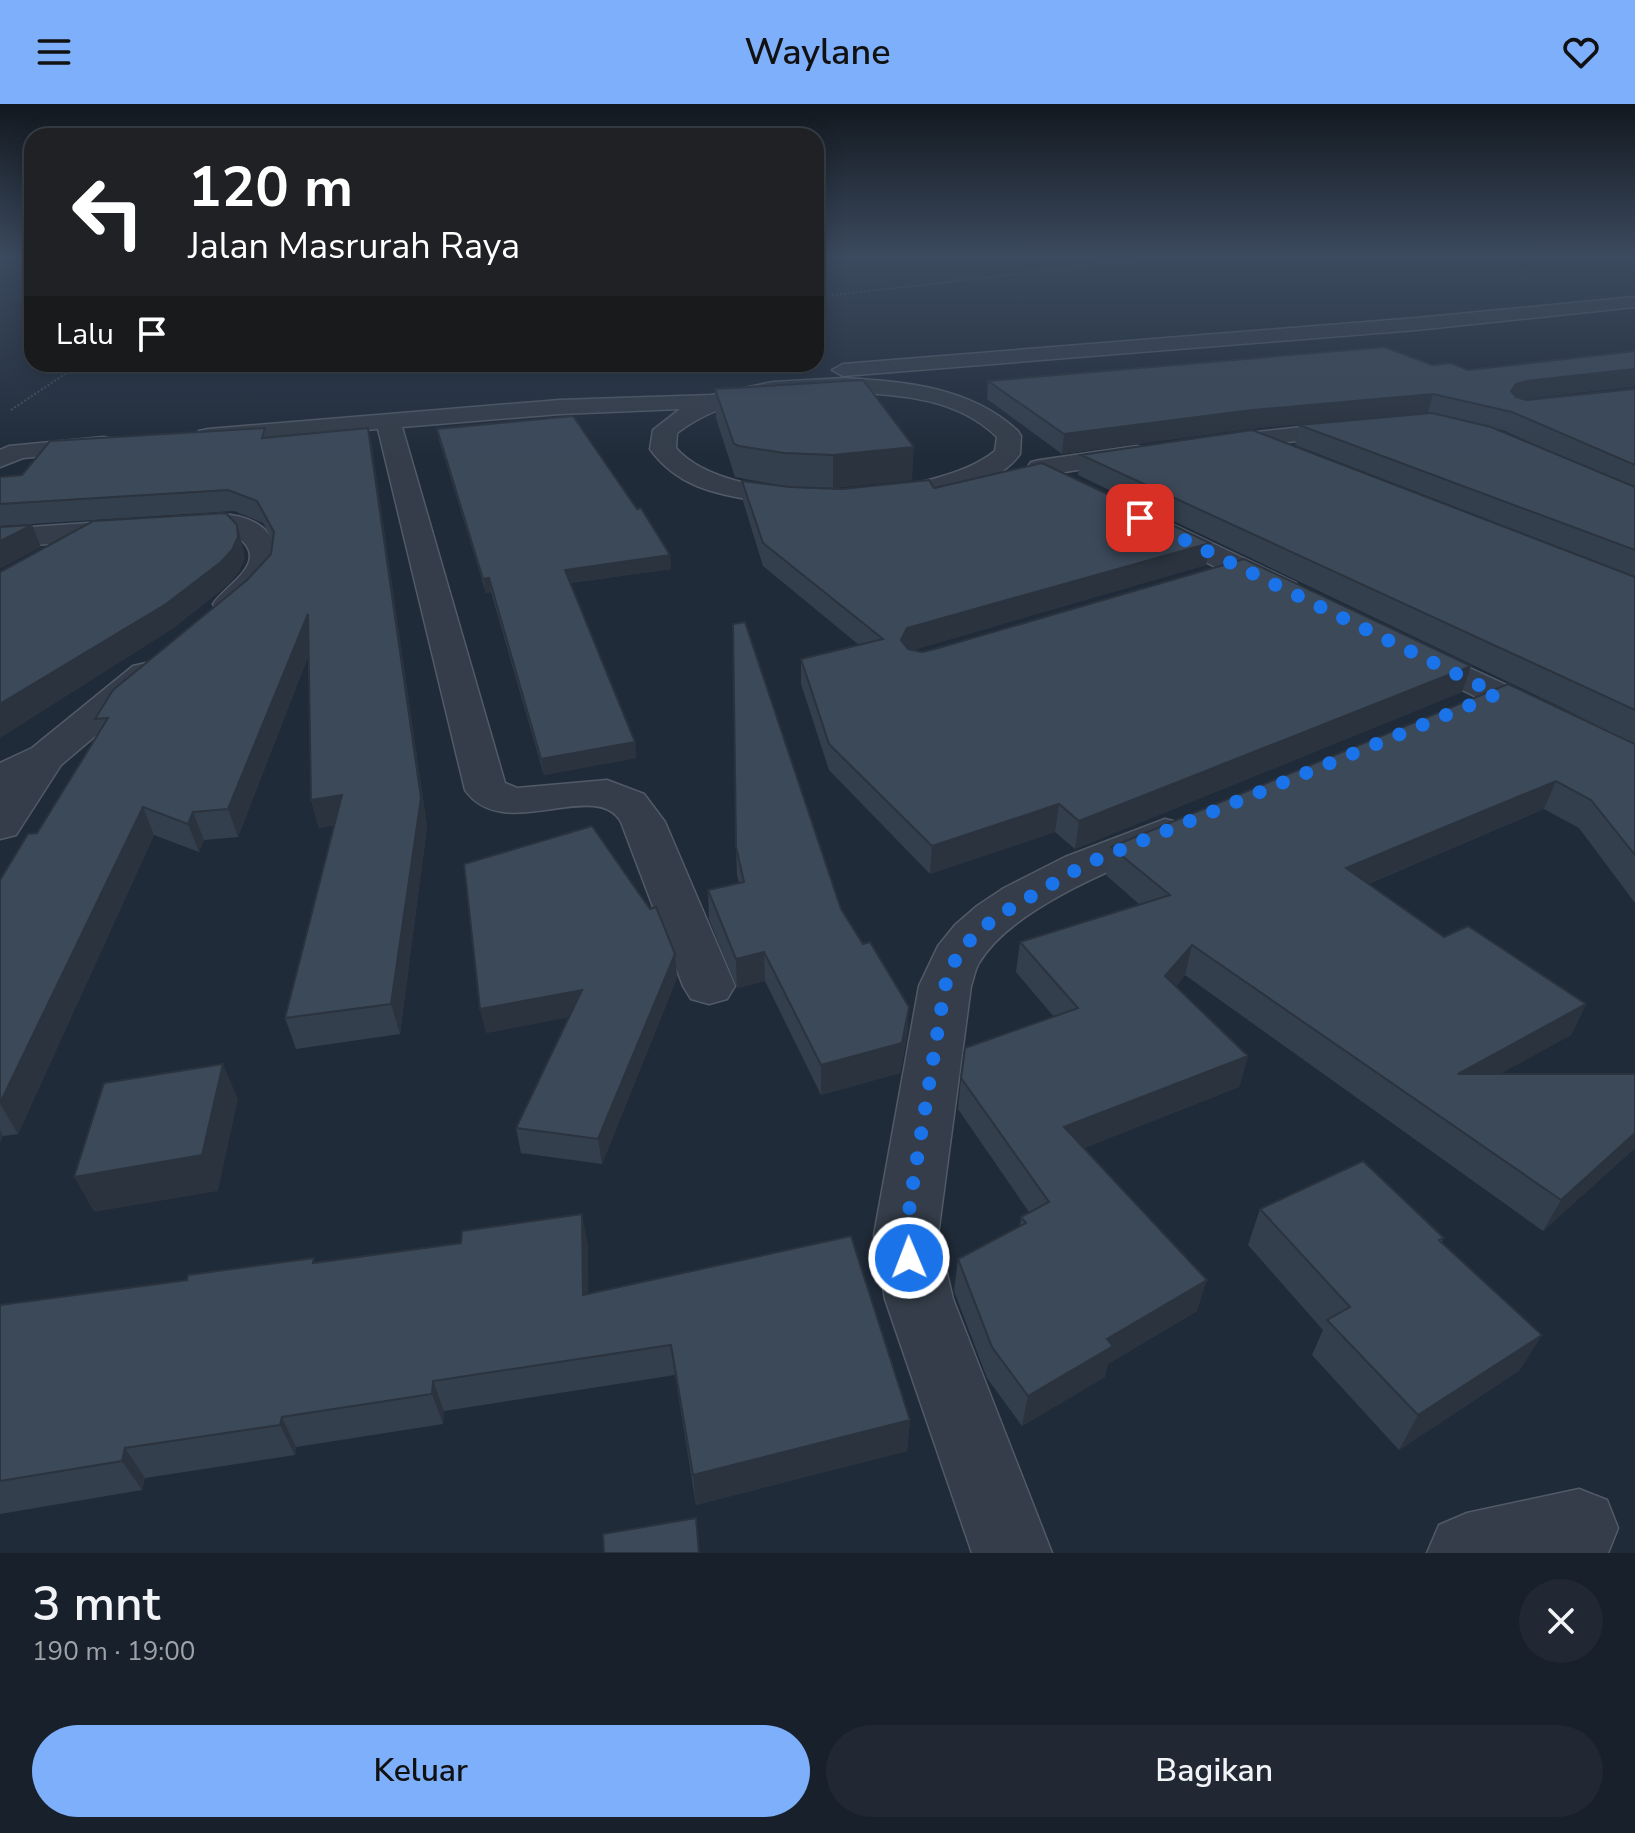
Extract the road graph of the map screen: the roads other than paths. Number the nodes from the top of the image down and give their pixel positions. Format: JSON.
{"nodes":[{"id":1,"x":1420,"y":324,"type":"edge"},
{"id":2,"x":1575,"y":324,"type":"edge"},
{"id":3,"x":843,"y":370,"type":"dead end"},
{"id":4,"x":965,"y":385,"type":"dead end"},
{"id":5,"x":877,"y":387,"type":"junction"},
{"id":6,"x":914,"y":392,"type":"junction"},
{"id":7,"x":717,"y":400,"type":"junction"},
{"id":8,"x":627,"y":405,"type":"junction"},
{"id":9,"x":388,"y":421,"type":"junction"},
{"id":10,"x":1372,"y":427,"type":"edge"},
{"id":11,"x":665,"y":430,"type":"junction"},
{"id":12,"x":187,"y":437,"type":"edge"},
{"id":13,"x":1248,"y":439,"type":"junction"},
{"id":14,"x":126,"y":442,"type":"edge"},
{"id":15,"x":1187,"y":447,"type":"edge"},
{"id":16,"x":1157,"y":452,"type":"edge"},
{"id":17,"x":6,"y":454,"type":"edge"},
{"id":18,"x":1007,"y":454,"type":"junction"},
{"id":19,"x":1308,"y":462,"type":"edge"},
{"id":20,"x":1040,"y":468,"type":"junction"},
{"id":21,"x":1091,"y":493,"type":"edge"},
{"id":22,"x":1132,"y":514,"type":"edge"},
{"id":23,"x":102,"y":530,"type":"junction"},
{"id":24,"x":0,"y":538,"type":"edge"},
{"id":25,"x":38,"y":564,"type":"edge"},
{"id":26,"x":1241,"y":568,"type":"junction"},
{"id":27,"x":1195,"y":582,"type":"edge"},
{"id":28,"x":1312,"y":603,"type":"edge"},
{"id":29,"x":204,"y":625,"type":"edge"},
{"id":30,"x":1383,"y":638,"type":"edge"},
{"id":31,"x":168,"y":655,"type":"edge"},
{"id":32,"x":1497,"y":694,"type":"junction"},
{"id":33,"x":1439,"y":718,"type":"edge"},
{"id":34,"x":46,"y":757,"type":"junction"},
{"id":35,"x":1635,"y":759,"type":"edge"},
{"id":36,"x":0,"y":779,"type":"edge"},
{"id":37,"x":1204,"y":816,"type":"edge"},
{"id":38,"x":0,"y":826,"type":"edge"},
{"id":39,"x":709,"y":986,"type":"dead end"},
{"id":40,"x":1579,"y":1528,"type":"dead end"},
{"id":41,"x":1012,"y":1553,"type":"edge"},
{"id":42,"x":1467,"y":1553,"type":"edge"}],
"edges":[{"from":1,"to":3,"type":"street"},
{"from":2,"to":5,"type":"street"},
{"from":4,"to":6,"type":"street"},
{"from":5,"to":6,"type":"street"},
{"from":5,"to":7,"type":"street"},
{"from":6,"to":18,"type":"street"},
{"from":7,"to":8,"type":"street"},
{"from":7,"to":11,"type":"street"},
{"from":8,"to":9,"type":"street"},
{"from":8,"to":11,"type":"street"},
{"from":9,"to":12,"type":"street"},
{"from":9,"to":39,"type":"street"},
{"from":10,"to":13,"type":"street"},
{"from":11,"to":18,"type":"street"},
{"from":13,"to":15,"type":"street"},
{"from":13,"to":19,"type":"street"},
{"from":14,"to":17,"type":"street"},
{"from":16,"to":20,"type":"street"},
{"from":18,"to":20,"type":"street"},
{"from":20,"to":21,"type":"street"},
{"from":22,"to":26,"type":"street"},
{"from":23,"to":24,"type":"street"},
{"from":23,"to":25,"type":"street"},
{"from":23,"to":29,"type":"street"},
{"from":26,"to":27,"type":"street"},
{"from":26,"to":28,"type":"street"},
{"from":30,"to":32,"type":"street"},
{"from":31,"to":34,"type":"street"},
{"from":32,"to":33,"type":"street"},
{"from":32,"to":35,"type":"street"},
{"from":34,"to":36,"type":"street"},
{"from":34,"to":38,"type":"street"},
{"from":37,"to":41,"type":"street"},
{"from":40,"to":42,"type":"street"}]}
